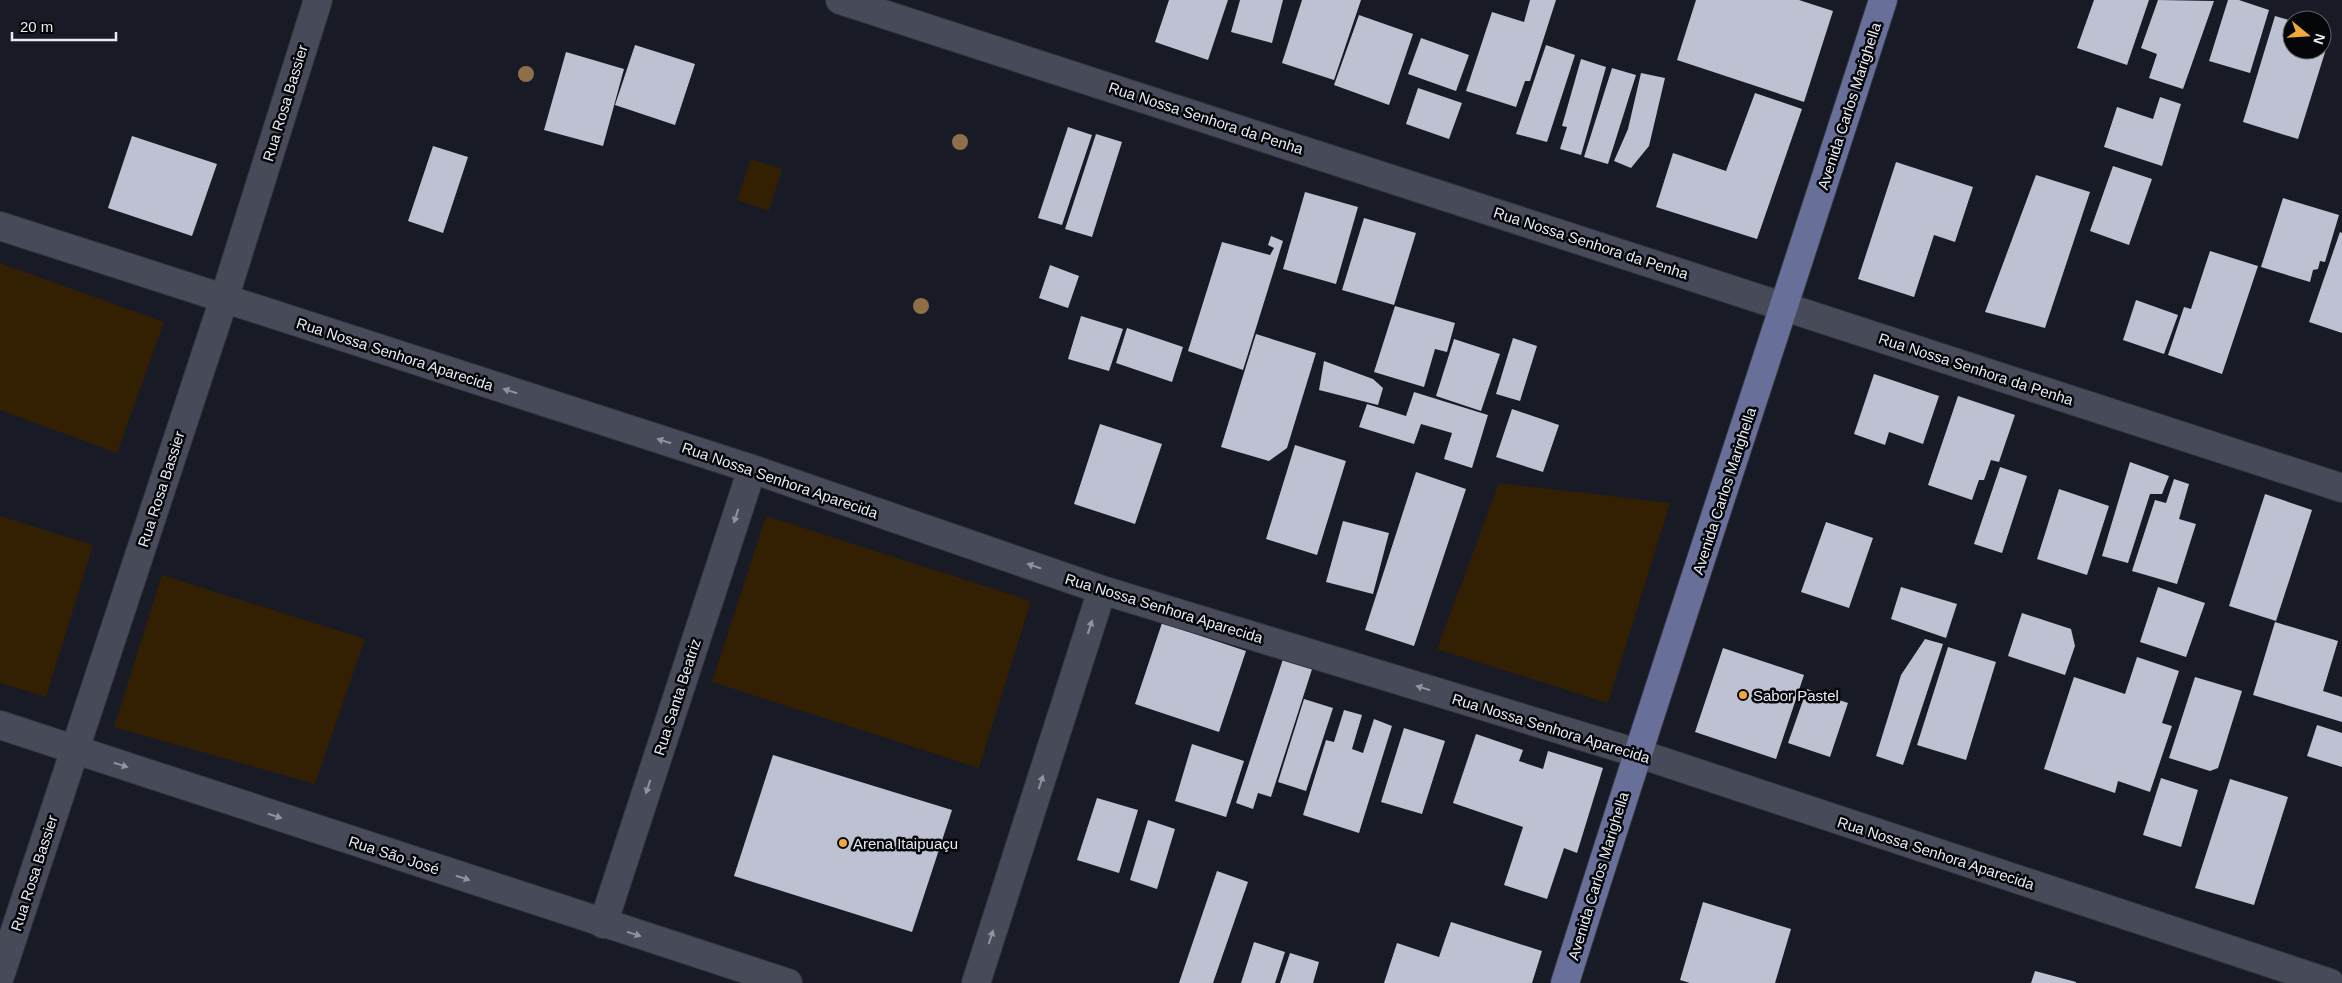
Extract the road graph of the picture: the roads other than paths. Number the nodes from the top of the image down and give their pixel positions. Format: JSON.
{"nodes":[{"id":1,"x":318,"y":0,"type":"edge"},
{"id":2,"x":840,"y":0,"type":"edge"},
{"id":3,"x":1883,"y":0,"type":"edge"},
{"id":4,"x":0,"y":226,"type":"edge"},
{"id":5,"x":224,"y":299,"type":"junction"},
{"id":6,"x":1785,"y":306,"type":"junction"},
{"id":7,"x":752,"y":469,"type":"junction"},
{"id":8,"x":2342,"y":488,"type":"edge"},
{"id":9,"x":1102,"y":590,"type":"junction"},
{"id":10,"x":0,"y":726,"type":"edge"},
{"id":11,"x":75,"y":750,"type":"junction"},
{"id":12,"x":1637,"y":754,"type":"junction"},
{"id":13,"x":603,"y":924,"type":"junction"},
{"id":14,"x":0,"y":976,"type":"edge"},
{"id":15,"x":788,"y":983,"type":"edge"},
{"id":16,"x":976,"y":983,"type":"edge"},
{"id":17,"x":1565,"y":983,"type":"edge"},
{"id":18,"x":2330,"y":983,"type":"edge"}],
"edges":[{"from":1,"to":5,"type":"street","name":"Rua Rosa Bassier"},
{"from":2,"to":6,"type":"street","name":"Rua Nossa Senhora da Penha"},
{"from":3,"to":6,"type":"main road","name":"Avenida Carlos Marighella"},
{"from":4,"to":5,"type":"street","name":"Rua Nossa Senhora Aparecida"},
{"from":7,"to":5,"type":"street","name":"Rua Nossa Senhora Aparecida","one_way":true},
{"from":5,"to":11,"type":"street","name":"Rua Rosa Bassier"},
{"from":6,"to":8,"type":"street","name":"Rua Nossa Senhora da Penha"},
{"from":6,"to":12,"type":"main road","name":"Avenida Carlos Marighella"},
{"from":9,"to":7,"type":"street","name":"Rua Nossa Senhora Aparecida","one_way":true},
{"from":7,"to":13,"type":"street","name":"Rua Santa Beatriz","one_way":true},
{"from":12,"to":9,"type":"street","name":"Rua Nossa Senhora Aparecida","one_way":true},
{"from":16,"to":9,"type":"street","one_way":true},
{"from":10,"to":11,"type":"street","name":"Rua São José"},
{"from":11,"to":13,"type":"street","name":"Rua São José","one_way":true},
{"from":11,"to":14,"type":"street","name":"Rua Rosa Bassier"},
{"from":12,"to":17,"type":"main road","name":"Avenida Carlos Marighella"},
{"from":12,"to":18,"type":"street","name":"Rua Nossa Senhora Aparecida"},
{"from":13,"to":15,"type":"street","name":"Rua São José","one_way":true}]}
